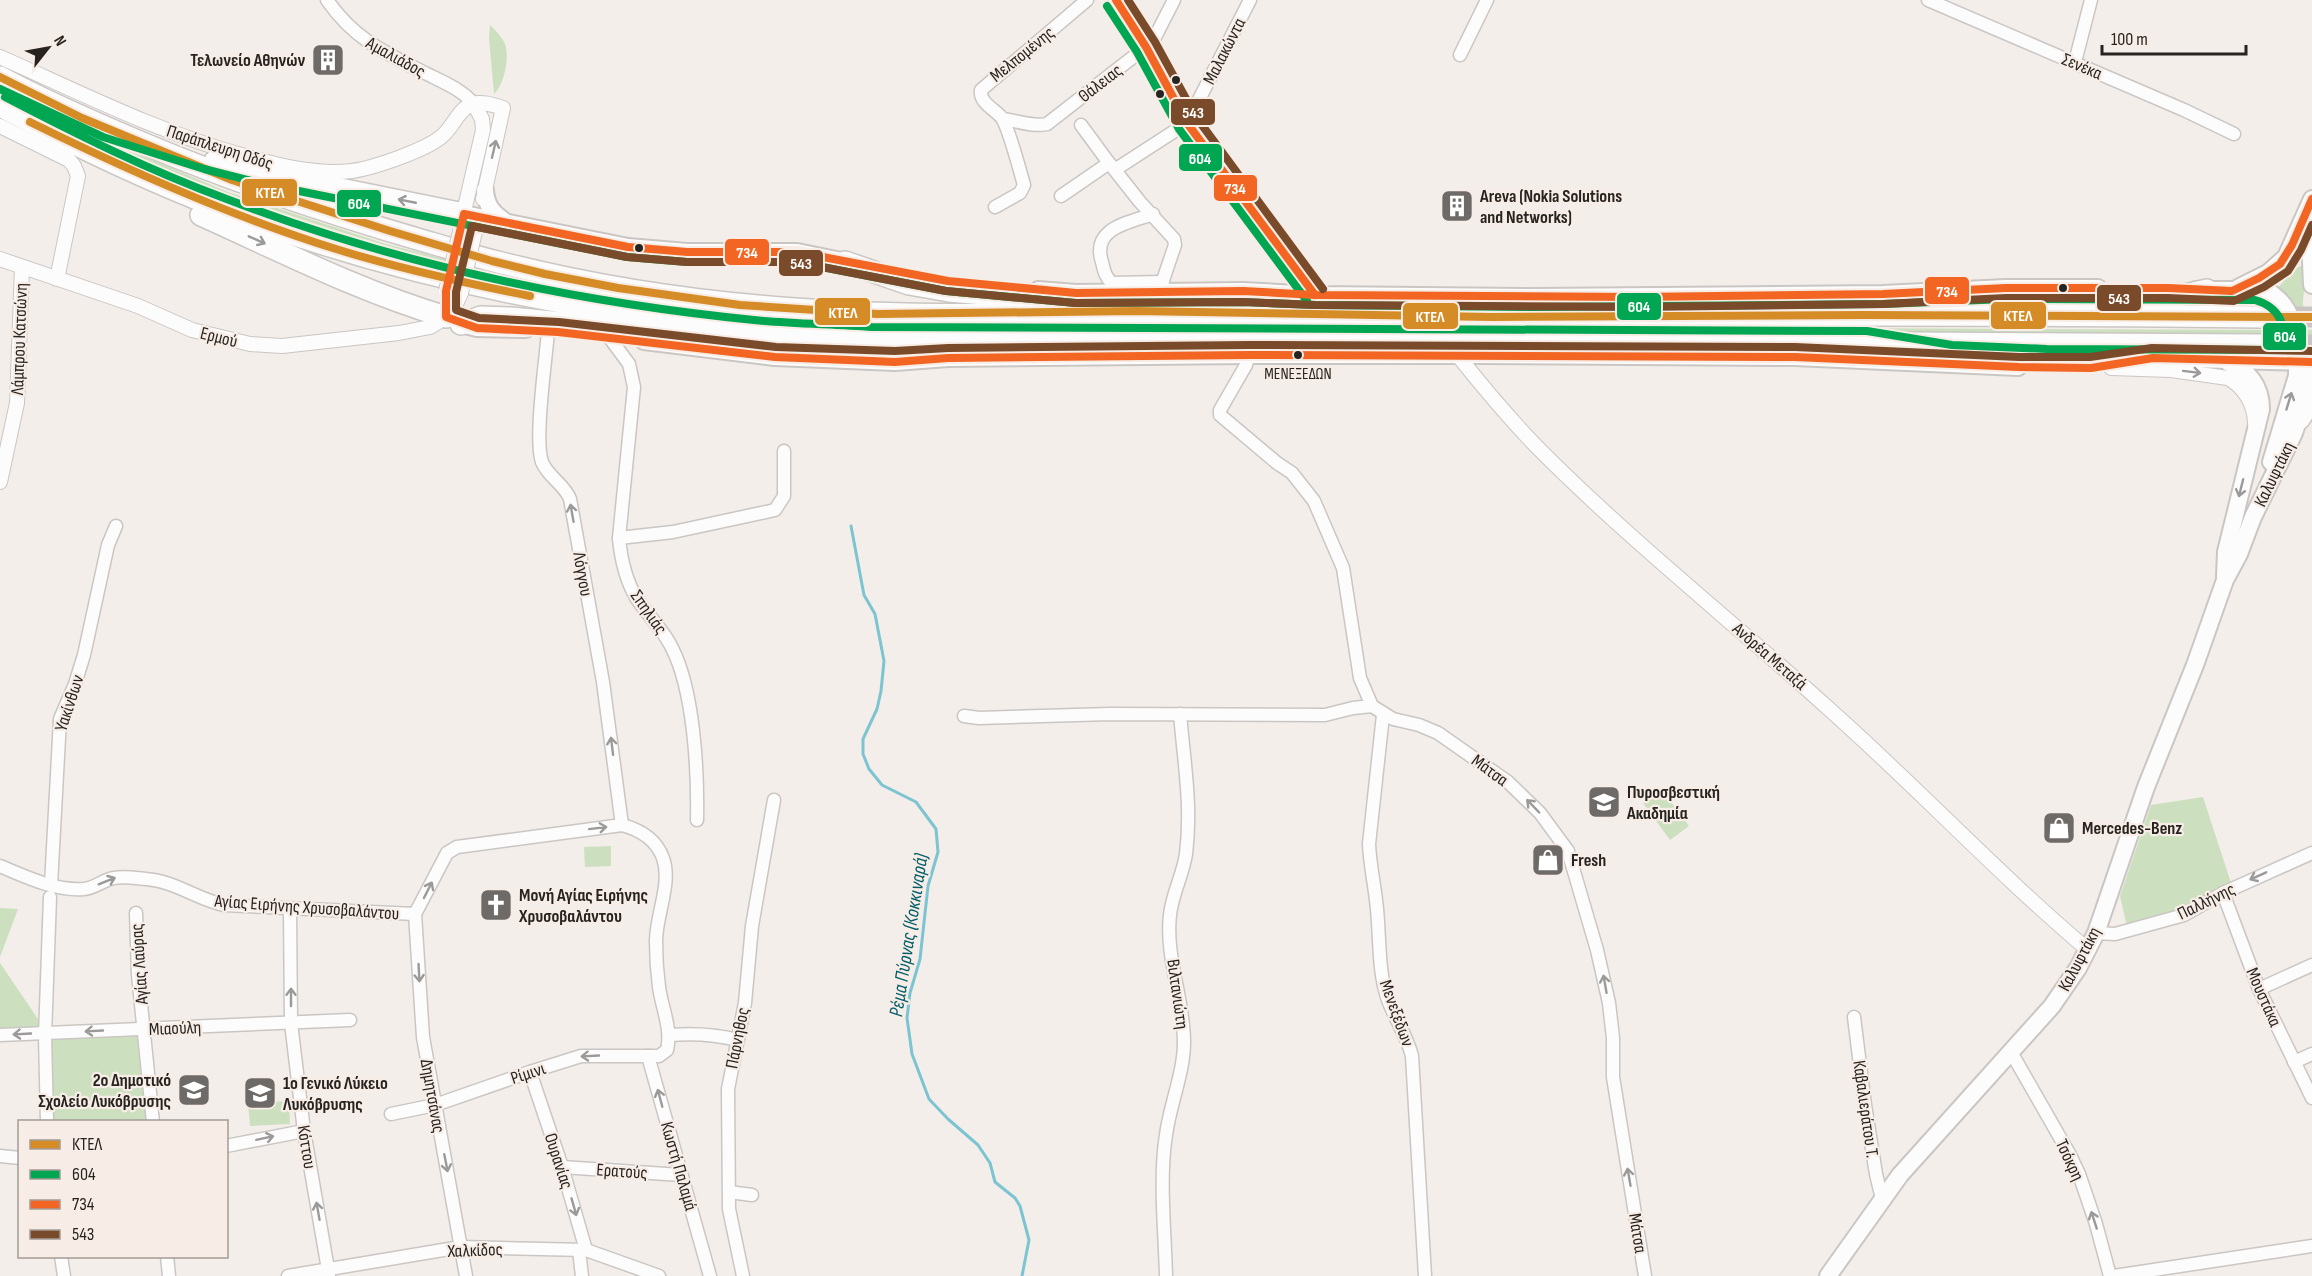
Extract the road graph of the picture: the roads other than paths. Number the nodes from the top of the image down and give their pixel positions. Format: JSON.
{"nodes":[{"id":1,"x":327,"y":0,"type":"edge"},
{"id":2,"x":1087,"y":0,"type":"edge"},
{"id":3,"x":1116,"y":0,"type":"edge"},
{"id":4,"x":1174,"y":0,"type":"edge"},
{"id":5,"x":1250,"y":0,"type":"edge"},
{"id":6,"x":1487,"y":0,"type":"edge"},
{"id":7,"x":1928,"y":0,"type":"edge"},
{"id":8,"x":2091,"y":0,"type":"edge"},
{"id":9,"x":1146,"y":47,"type":"junction"},
{"id":10,"x":1460,"y":56,"type":"dead end"},
{"id":11,"x":0,"y":57,"type":"edge"},
{"id":12,"x":2074,"y":62,"type":"junction"},
{"id":13,"x":0,"y":77,"type":"edge"},
{"id":14,"x":474,"y":104,"type":"junction"},
{"id":15,"x":0,"y":106,"type":"edge"},
{"id":16,"x":1003,"y":119,"type":"junction"},
{"id":17,"x":1187,"y":123,"type":"junction"},
{"id":18,"x":1081,"y":125,"type":"dead end"},
{"id":19,"x":0,"y":126,"type":"edge"},
{"id":20,"x":106,"y":127,"type":"junction"},
{"id":21,"x":2234,"y":134,"type":"dead end"},
{"id":22,"x":94,"y":155,"type":"junction"},
{"id":23,"x":1112,"y":166,"type":"junction"},
{"id":24,"x":484,"y":190,"type":"junction"},
{"id":25,"x":1060,"y":196,"type":"dead end"},
{"id":26,"x":2312,"y":199,"type":"edge"},
{"id":27,"x":994,"y":207,"type":"dead end"},
{"id":28,"x":1153,"y":214,"type":"junction"},
{"id":29,"x":2312,"y":219,"type":"edge"},
{"id":30,"x":470,"y":220,"type":"junction"},
{"id":31,"x":503,"y":220,"type":"junction"},
{"id":32,"x":0,"y":259,"type":"edge"},
{"id":33,"x":845,"y":262,"type":"junction"},
{"id":34,"x":22,"y":267,"type":"junction"},
{"id":35,"x":57,"y":279,"type":"junction"},
{"id":36,"x":2312,"y":285,"type":"edge"},
{"id":37,"x":1161,"y":287,"type":"junction"},
{"id":38,"x":2207,"y":290,"type":"junction"},
{"id":39,"x":2232,"y":291,"type":"junction"},
{"id":40,"x":1314,"y":295,"type":"junction"},
{"id":41,"x":1137,"y":311,"type":"junction"},
{"id":42,"x":1864,"y":315,"type":"junction"},
{"id":43,"x":2264,"y":317,"type":"tunnel mouth"},
{"id":44,"x":453,"y":320,"type":"junction"},
{"id":45,"x":548,"y":331,"type":"junction"},
{"id":46,"x":821,"y":333,"type":"junction"},
{"id":47,"x":609,"y":337,"type":"junction"},
{"id":48,"x":1867,"y":342,"type":"junction"},
{"id":49,"x":2264,"y":345,"type":"tunnel mouth"},
{"id":50,"x":1249,"y":355,"type":"junction"},
{"id":51,"x":1459,"y":357,"type":"junction"},
{"id":52,"x":2152,"y":358,"type":"junction"},
{"id":53,"x":2217,"y":360,"type":"junction"},
{"id":54,"x":2307,"y":362,"type":"edge"},
{"id":55,"x":2091,"y":368,"type":"junction"},
{"id":56,"x":2312,"y":399,"type":"edge"},
{"id":57,"x":2299,"y":419,"type":"junction"},
{"id":58,"x":2255,"y":431,"type":"junction"},
{"id":59,"x":784,"y":451,"type":"dead end"},
{"id":60,"x":0,"y":482,"type":"edge"},
{"id":61,"x":2253,"y":517,"type":"junction"},
{"id":62,"x":116,"y":526,"type":"dead end"},
{"id":63,"x":620,"y":538,"type":"junction"},
{"id":64,"x":2225,"y":580,"type":"junction"},
{"id":65,"x":1372,"y":706,"type":"junction"},
{"id":66,"x":1180,"y":714,"type":"junction"},
{"id":67,"x":1383,"y":715,"type":"junction"},
{"id":68,"x":964,"y":716,"type":"dead end"},
{"id":69,"x":774,"y":800,"type":"dead end"},
{"id":70,"x":697,"y":820,"type":"dead end"},
{"id":71,"x":622,"y":825,"type":"junction"},
{"id":72,"x":2312,"y":853,"type":"edge"},
{"id":73,"x":0,"y":866,"type":"edge"},
{"id":74,"x":50,"y":891,"type":"junction"},
{"id":75,"x":2223,"y":893,"type":"junction"},
{"id":76,"x":290,"y":909,"type":"junction"},
{"id":77,"x":136,"y":913,"type":"dead end"},
{"id":78,"x":415,"y":915,"type":"junction"},
{"id":79,"x":2096,"y":933,"type":"junction"},
{"id":80,"x":2088,"y":950,"type":"junction"},
{"id":81,"x":2312,"y":965,"type":"edge"},
{"id":82,"x":2259,"y":988,"type":"junction"},
{"id":83,"x":1854,"y":1017,"type":"dead end"},
{"id":84,"x":350,"y":1020,"type":"dead end"},
{"id":85,"x":291,"y":1023,"type":"junction"},
{"id":86,"x":144,"y":1029,"type":"junction"},
{"id":87,"x":45,"y":1033,"type":"junction"},
{"id":88,"x":0,"y":1035,"type":"edge"},
{"id":89,"x":670,"y":1035,"type":"junction"},
{"id":90,"x":738,"y":1040,"type":"junction"},
{"id":91,"x":2012,"y":1052,"type":"junction"},
{"id":92,"x":2312,"y":1054,"type":"edge"},
{"id":93,"x":648,"y":1056,"type":"junction"},
{"id":94,"x":2294,"y":1062,"type":"junction"},
{"id":95,"x":530,"y":1072,"type":"junction"},
{"id":96,"x":2312,"y":1098,"type":"edge"},
{"id":97,"x":435,"y":1105,"type":"junction"},
{"id":98,"x":391,"y":1114,"type":"dead end"},
{"id":99,"x":48,"y":1120,"type":"edge"},
{"id":100,"x":153,"y":1120,"type":"edge"},
{"id":101,"x":304,"y":1131,"type":"junction"},
{"id":102,"x":228,"y":1146,"type":"edge"},
{"id":103,"x":0,"y":1156,"type":"edge"},
{"id":104,"x":18,"y":1158,"type":"edge"},
{"id":105,"x":562,"y":1167,"type":"junction"},
{"id":106,"x":681,"y":1175,"type":"junction"},
{"id":107,"x":729,"y":1192,"type":"junction"},
{"id":108,"x":752,"y":1195,"type":"dead end"},
{"id":109,"x":1882,"y":1199,"type":"junction"},
{"id":110,"x":2312,"y":1246,"type":"edge"},
{"id":111,"x":461,"y":1247,"type":"junction"},
{"id":112,"x":583,"y":1250,"type":"junction"},
{"id":113,"x":61,"y":1258,"type":"edge"},
{"id":114,"x":166,"y":1258,"type":"edge"},
{"id":115,"x":328,"y":1273,"type":"edge"},
{"id":116,"x":64,"y":1276,"type":"edge"},
{"id":117,"x":169,"y":1276,"type":"edge"},
{"id":118,"x":288,"y":1276,"type":"edge"},
{"id":119,"x":466,"y":1276,"type":"edge"},
{"id":120,"x":582,"y":1276,"type":"edge"},
{"id":121,"x":659,"y":1276,"type":"edge"},
{"id":122,"x":710,"y":1276,"type":"edge"},
{"id":123,"x":743,"y":1276,"type":"edge"},
{"id":124,"x":1166,"y":1276,"type":"edge"},
{"id":125,"x":1425,"y":1276,"type":"edge"},
{"id":126,"x":1645,"y":1276,"type":"edge"},
{"id":127,"x":1828,"y":1276,"type":"edge"},
{"id":128,"x":2112,"y":1276,"type":"edge"}],
"edges":[{"from":1,"to":14,"type":"street","name":"Αμαλιάδος"},
{"from":2,"to":16,"type":"street","name":"Μελπομένης"},
{"from":3,"to":9,"type":"street"},
{"from":4,"to":9,"type":"street","name":"Θάλειας"},
{"from":5,"to":17,"type":"street","name":"Μαλακώντα"},
{"from":6,"to":10,"type":"street"},
{"from":7,"to":12,"type":"street","name":"Σενέκα"},
{"from":8,"to":12,"type":"street"},
{"from":9,"to":16,"type":"street","name":"Θάλειας"},
{"from":9,"to":17,"type":"street"},
{"from":11,"to":14,"type":"street","name":"Παράπλευρη Οδός"},
{"from":12,"to":21,"type":"street","name":"Σενέκα"},
{"from":13,"to":20,"type":"highway"},
{"from":24,"to":14,"type":"street","one_way":true},
{"from":14,"to":30,"type":"street"},
{"from":15,"to":22,"type":"highway"},
{"from":16,"to":27,"type":"street"},
{"from":17,"to":23,"type":"street","name":"Μαλακώντα"},
{"from":17,"to":40,"type":"street"},
{"from":18,"to":23,"type":"street"},
{"from":19,"to":35,"type":"street"},
{"from":30,"to":20,"type":"highway","one_way":true},
{"from":20,"to":41,"type":"highway"},
{"from":22,"to":44,"type":"highway","one_way":true},
{"from":22,"to":46,"type":"highway"},
{"from":23,"to":25,"type":"street","name":"Μαλακώντα"},
{"from":23,"to":28,"type":"street"},
{"from":24,"to":30,"type":"street"},
{"from":24,"to":31,"type":"main road"},
{"from":26,"to":39,"type":"main road"},
{"from":28,"to":37,"type":"street"},
{"from":28,"to":37,"type":"street"},
{"from":29,"to":36,"type":"main road"},
{"from":30,"to":31,"type":"main road"},
{"from":30,"to":44,"type":"street","bridge":true},
{"from":30,"to":44,"type":"street","bridge":true},
{"from":31,"to":33,"type":"main road"},
{"from":32,"to":34,"type":"street","name":"Ερμού"},
{"from":33,"to":37,"type":"main road"},
{"from":33,"to":41,"type":"highway"},
{"from":34,"to":35,"type":"street","name":"Ερμού"},
{"from":34,"to":60,"type":"street","name":"Λάμπρου Κατσώνη"},
{"from":35,"to":44,"type":"street","name":"Ερμού"},
{"from":37,"to":40,"type":"main road"},
{"from":38,"to":39,"type":"main road"},
{"from":38,"to":40,"type":"main road"},
{"from":38,"to":42,"type":"highway"},
{"from":39,"to":54,"type":"main road","bridge":true},
{"from":41,"to":42,"type":"highway"},
{"from":42,"to":43,"type":"highway"},
{"from":44,"to":45,"type":"main road"},
{"from":44,"to":46,"type":"highway"},
{"from":45,"to":47,"type":"main road"},
{"from":71,"to":45,"type":"street","name":"Λόγγου","one_way":true},
{"from":46,"to":48,"type":"highway"},
{"from":47,"to":50,"type":"main road"},
{"from":47,"to":63,"type":"street","name":"Σπηλιάς"},
{"from":48,"to":49,"type":"highway"},
{"from":48,"to":52,"type":"highway"},
{"from":50,"to":51,"type":"main road"},
{"from":50,"to":65,"type":"street","name":"Μάτσα"},
{"from":51,"to":55,"type":"main road"},
{"from":51,"to":80,"type":"street","name":"Ανδρέα Μεταξά"},
{"from":52,"to":53,"type":"main road"},
{"from":52,"to":55,"type":"main road"},
{"from":53,"to":54,"type":"main road"},
{"from":53,"to":58,"type":"main road","name":"Καλυφτάκη"},
{"from":54,"to":57,"type":"main road","name":"Καλυφτάκη"},
{"from":61,"to":54,"type":"main road","one_way":true},
{"from":55,"to":58,"type":"street","one_way":true},
{"from":56,"to":57,"type":"highway"},
{"from":57,"to":61,"type":"main road","name":"Καλυφτάκη"},
{"from":58,"to":64,"type":"main road","name":"Καλυφτάκη","one_way":true},
{"from":59,"to":63,"type":"street"},
{"from":61,"to":64,"type":"main road","name":"Καλυφτάκη"},
{"from":62,"to":74,"type":"street","name":"Υακίνθων"},
{"from":63,"to":70,"type":"street","name":"Σπηλιάς"},
{"from":64,"to":79,"type":"main road","name":"Καλυφτάκη"},
{"from":65,"to":66,"type":"street"},
{"from":65,"to":67,"type":"street","name":"Μάτσα"},
{"from":66,"to":68,"type":"street"},
{"from":66,"to":124,"type":"street","name":"Βιλτανιώτη"},
{"from":67,"to":125,"type":"street","name":"Μενεξέδων"},
{"from":126,"to":67,"type":"street","name":"Μάτσα","one_way":true},
{"from":69,"to":90,"type":"street","name":"Πάρνηθος"},
{"from":78,"to":71,"type":"street","name":"Αγίας Ειρήνης Χρυσοβαλάντου","one_way":true},
{"from":71,"to":89,"type":"street"},
{"from":72,"to":75,"type":"street","name":"Παλλήνης","one_way":true},
{"from":73,"to":74,"type":"street","name":"Αγίας Ειρήνης Χρυσοβαλάντου"},
{"from":74,"to":76,"type":"street","name":"Αγίας Ειρήνης Χρυσοβαλάντου","one_way":true},
{"from":74,"to":87,"type":"street","name":"Υακίνθων"},
{"from":75,"to":79,"type":"street","name":"Παλλήνης"},
{"from":75,"to":82,"type":"street","name":"Μουστάκα"},
{"from":76,"to":78,"type":"street","name":"Αγίας Ειρήνης Χρυσοβαλάντου"},
{"from":85,"to":76,"type":"street","name":"Κόττου","one_way":true},
{"from":77,"to":86,"type":"street","name":"Αγίας Λαύρας"},
{"from":78,"to":97,"type":"street","name":"Δημητσάνας","one_way":true},
{"from":79,"to":80,"type":"main road","name":"Καλυφτάκη"},
{"from":80,"to":91,"type":"main road","name":"Καλυφτάκη"},
{"from":81,"to":82,"type":"street"},
{"from":82,"to":94,"type":"street","name":"Μουστάκα"},
{"from":83,"to":109,"type":"street","name":"Καβαλιεράτου Τ."},
{"from":84,"to":85,"type":"street","name":"Μιαούλη"},
{"from":85,"to":86,"type":"street","name":"Μιαούλη"},
{"from":85,"to":101,"type":"street","name":"Κόττου"},
{"from":86,"to":87,"type":"street","name":"Μιαούλη","one_way":true},
{"from":86,"to":100,"type":"street","name":"Αγίας Λαύρας"},
{"from":87,"to":88,"type":"street","name":"Μιαούλη","one_way":true},
{"from":87,"to":99,"type":"street","name":"Υακίνθων"},
{"from":89,"to":90,"type":"street"},
{"from":89,"to":93,"type":"street","name":"Ρίμινι"},
{"from":90,"to":107,"type":"street","name":"Πάρνηθος"},
{"from":91,"to":109,"type":"main road","name":"Καλυφτάκη"},
{"from":128,"to":91,"type":"street","name":"Τσόκρη","one_way":true},
{"from":92,"to":94,"type":"street"},
{"from":93,"to":95,"type":"street","name":"Ρίμινι","one_way":true},
{"from":106,"to":93,"type":"street","name":"Κωστή Παλαμά","one_way":true},
{"from":94,"to":96,"type":"street","name":"Μουστάκα"},
{"from":95,"to":97,"type":"street","name":"Ρίμινι"},
{"from":95,"to":105,"type":"street","name":"Ουρανίας"},
{"from":97,"to":98,"type":"street","name":"Ρίμινι"},
{"from":97,"to":111,"type":"street","name":"Δημητσάνας","one_way":true},
{"from":102,"to":101,"type":"street","one_way":true},
{"from":115,"to":101,"type":"street","name":"Κόττου","one_way":true},
{"from":103,"to":104,"type":"street"},
{"from":105,"to":106,"type":"street","name":"Ερατούς"},
{"from":105,"to":112,"type":"street","name":"Ουρανίας","one_way":true},
{"from":106,"to":122,"type":"street","name":"Κωστή Παλαμά"},
{"from":107,"to":108,"type":"street"},
{"from":107,"to":123,"type":"street","name":"Πάρνηθος"},
{"from":109,"to":127,"type":"main road","name":"Καλυφτάκη"},
{"from":110,"to":128,"type":"street"},
{"from":111,"to":112,"type":"street","name":"Χαλκίδος"},
{"from":111,"to":115,"type":"street","name":"Χαλκίδος"},
{"from":111,"to":119,"type":"street","name":"Δημητσάνας"},
{"from":112,"to":120,"type":"street","name":"Ουρανίας"},
{"from":112,"to":121,"type":"street","name":"Χαλκίδος"},
{"from":113,"to":116,"type":"street"},
{"from":114,"to":117,"type":"street"},
{"from":115,"to":118,"type":"street","name":"Χαλκίδος"}]}
